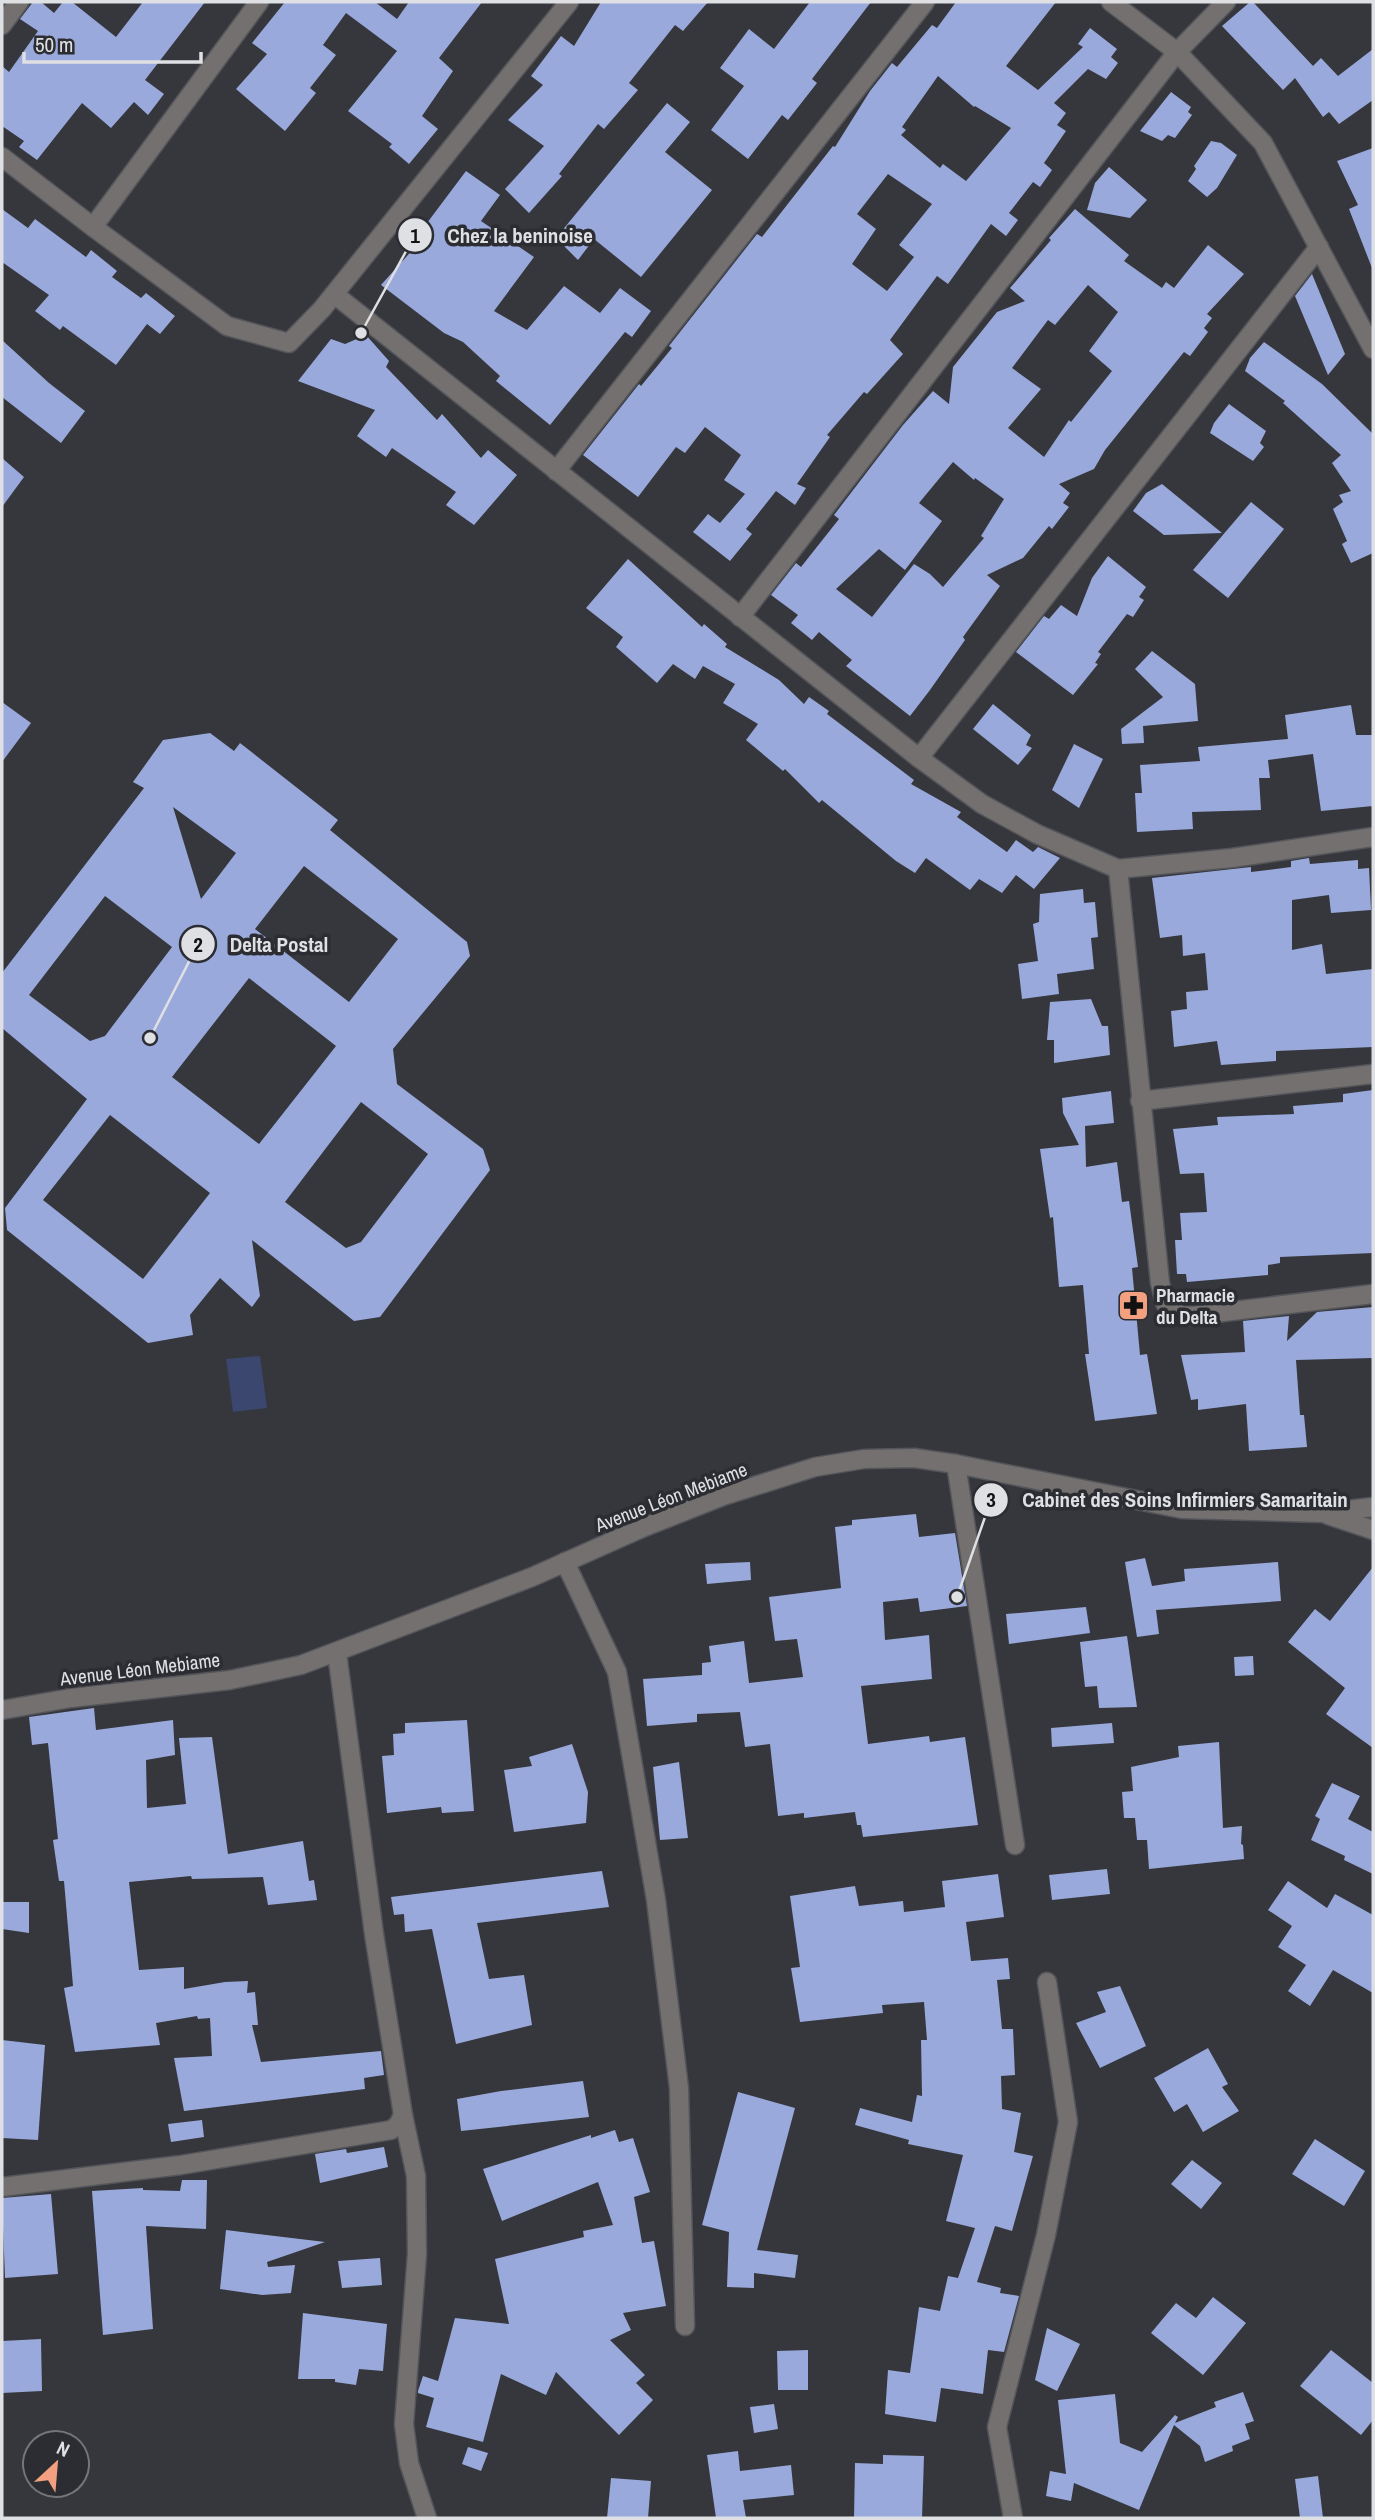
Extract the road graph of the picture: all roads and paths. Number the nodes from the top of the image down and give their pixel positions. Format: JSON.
{"nodes":[{"id":1,"x":19,"y":2,"type":"edge"},
{"id":2,"x":259,"y":2,"type":"edge"},
{"id":3,"x":569,"y":2,"type":"edge"},
{"id":4,"x":925,"y":2,"type":"edge"},
{"id":5,"x":1111,"y":2,"type":"edge"},
{"id":6,"x":1226,"y":2,"type":"edge"},
{"id":7,"x":2,"y":25,"type":"edge"},
{"id":8,"x":1177,"y":52,"type":"junction"},
{"id":9,"x":2,"y":157,"type":"edge"},
{"id":10,"x":93,"y":228,"type":"junction"},
{"id":11,"x":1319,"y":247,"type":"junction"},
{"id":12,"x":334,"y":294,"type":"junction"},
{"id":13,"x":1373,"y":349,"type":"edge"},
{"id":14,"x":556,"y":471,"type":"junction"},
{"id":15,"x":740,"y":617,"type":"junction"},
{"id":16,"x":919,"y":758,"type":"junction"},
{"id":17,"x":1373,"y":837,"type":"edge"},
{"id":18,"x":1118,"y":869,"type":"junction"},
{"id":19,"x":1373,"y":1074,"type":"edge"},
{"id":20,"x":1140,"y":1101,"type":"junction"},
{"id":21,"x":1373,"y":1294,"type":"edge"},
{"id":22,"x":956,"y":1464,"type":"junction"},
{"id":23,"x":1373,"y":1507,"type":"edge"},
{"id":24,"x":1321,"y":1513,"type":"junction"},
{"id":25,"x":1373,"y":1530,"type":"edge"},
{"id":26,"x":565,"y":1562,"type":"junction"},
{"id":27,"x":337,"y":1653,"type":"junction"},
{"id":28,"x":2,"y":1710,"type":"edge"},
{"id":29,"x":1015,"y":1845,"type":"dead end"},
{"id":30,"x":1047,"y":1982,"type":"dead end"},
{"id":31,"x":403,"y":2115,"type":"junction"},
{"id":32,"x":2,"y":2187,"type":"edge"},
{"id":33,"x":685,"y":2326,"type":"dead end"},
{"id":34,"x":427,"y":2518,"type":"edge"},
{"id":35,"x":1013,"y":2518,"type":"edge"}],
"edges":[{"from":1,"to":7,"type":"street"},
{"from":2,"to":10,"type":"street"},
{"from":3,"to":12,"type":"street"},
{"from":4,"to":14,"type":"street"},
{"from":5,"to":8,"type":"street"},
{"from":6,"to":8,"type":"street"},
{"from":8,"to":11,"type":"street"},
{"from":8,"to":15,"type":"street"},
{"from":9,"to":10,"type":"street"},
{"from":10,"to":12,"type":"street"},
{"from":11,"to":13,"type":"street"},
{"from":11,"to":16,"type":"street"},
{"from":12,"to":14,"type":"street"},
{"from":14,"to":15,"type":"street"},
{"from":15,"to":16,"type":"street"},
{"from":16,"to":18,"type":"street"},
{"from":17,"to":18,"type":"street"},
{"from":18,"to":20,"type":"street"},
{"from":19,"to":20,"type":"street"},
{"from":20,"to":21,"type":"street"},
{"from":22,"to":24,"type":"street","name":"Avenue Léon Mebiame"},
{"from":22,"to":26,"type":"street","name":"Avenue Léon Mebiame"},
{"from":22,"to":29,"type":"street"},
{"from":23,"to":24,"type":"street","name":"Avenue Léon Mebiame"},
{"from":24,"to":25,"type":"street"},
{"from":26,"to":27,"type":"street","name":"Avenue Léon Mebiame"},
{"from":26,"to":33,"type":"street"},
{"from":27,"to":28,"type":"street","name":"Avenue Léon Mebiame"},
{"from":27,"to":31,"type":"street"},
{"from":30,"to":35,"type":"street"},
{"from":31,"to":32,"type":"street"},
{"from":31,"to":34,"type":"street"}]}
